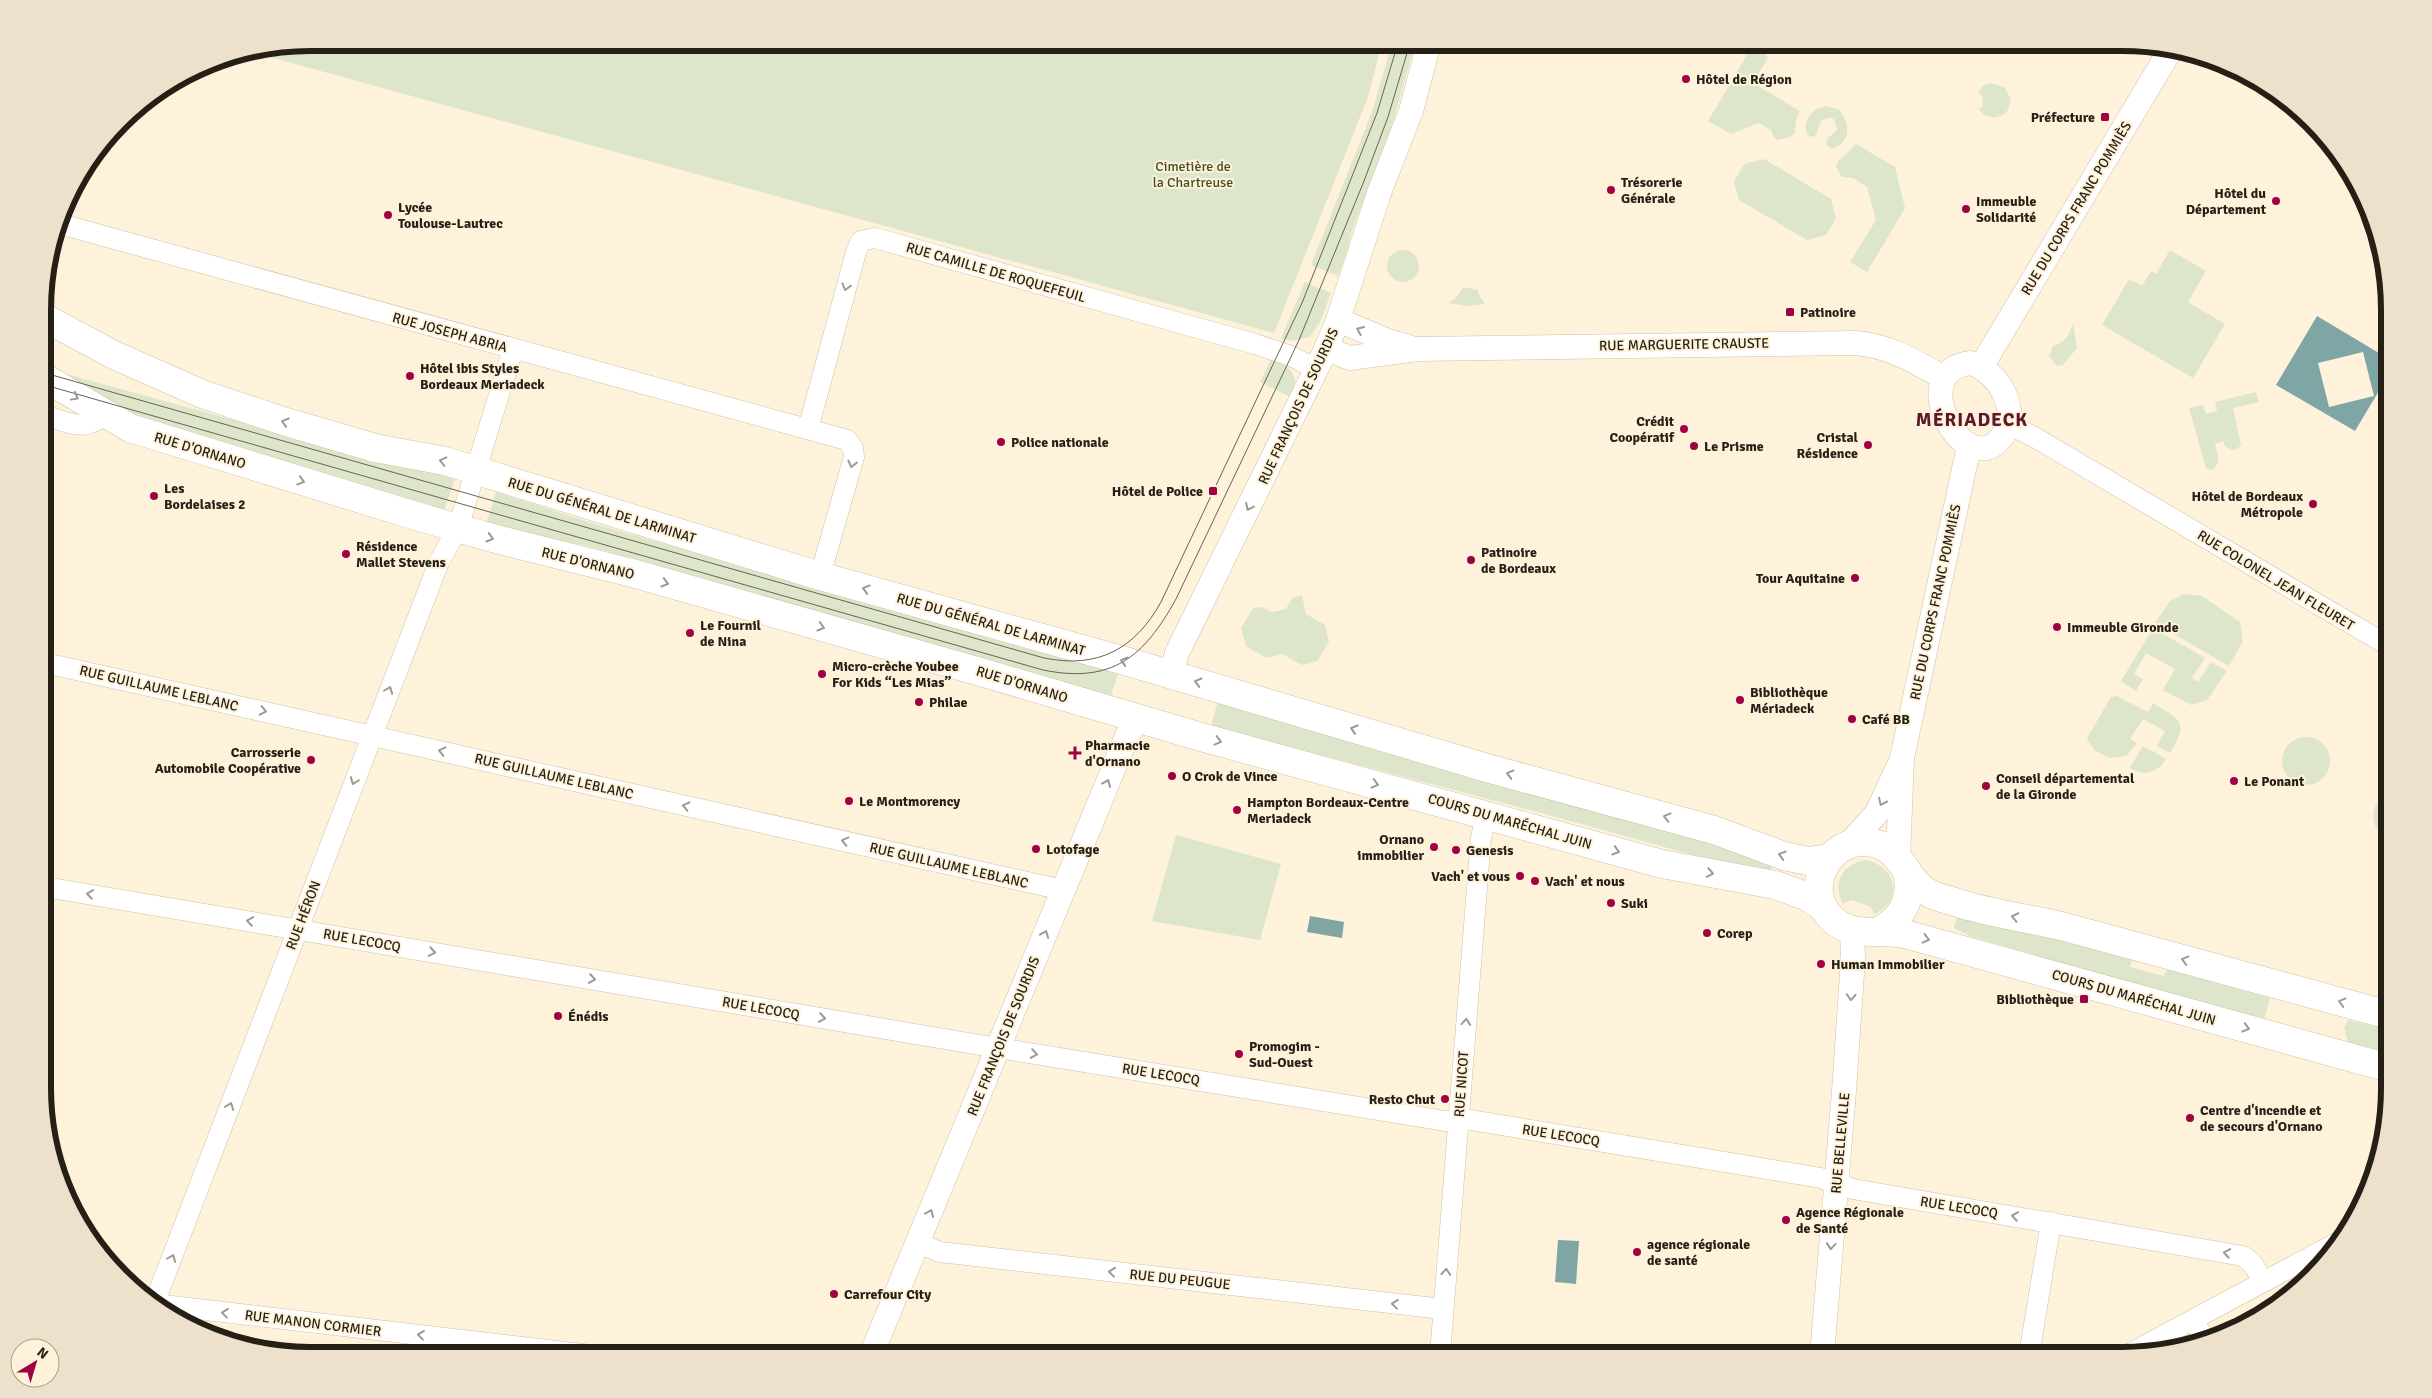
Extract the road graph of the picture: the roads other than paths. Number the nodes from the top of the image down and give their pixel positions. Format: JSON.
{"nodes":[{"id":1,"x":1426,"y":51,"type":"edge"},
{"id":2,"x":2167,"y":55,"type":"edge"},
{"id":3,"x":66,"y":226,"type":"edge"},
{"id":4,"x":1338,"y":320,"type":"junction"},
{"id":5,"x":51,"y":321,"type":"edge"},
{"id":6,"x":513,"y":349,"type":"junction"},
{"id":7,"x":1417,"y":349,"type":"junction"},
{"id":8,"x":1321,"y":359,"type":"junction"},
{"id":9,"x":1981,"y":366,"type":"junction"},
{"id":10,"x":1944,"y":378,"type":"junction"},
{"id":11,"x":51,"y":382,"type":"edge"},
{"id":12,"x":106,"y":415,"type":"junction"},
{"id":13,"x":51,"y":418,"type":"edge"},
{"id":14,"x":2008,"y":424,"type":"junction"},
{"id":15,"x":808,"y":429,"type":"junction"},
{"id":16,"x":1969,"y":446,"type":"junction"},
{"id":17,"x":476,"y":471,"type":"junction"},
{"id":18,"x":458,"y":528,"type":"junction"},
{"id":19,"x":820,"y":576,"type":"junction"},
{"id":20,"x":2381,"y":641,"type":"edge"},
{"id":21,"x":51,"y":664,"type":"edge"},
{"id":22,"x":1171,"y":674,"type":"junction"},
{"id":23,"x":1138,"y":718,"type":"junction"},
{"id":24,"x":371,"y":736,"type":"junction"},
{"id":25,"x":1902,"y":758,"type":"junction"},
{"id":26,"x":1487,"y":814,"type":"junction"},
{"id":27,"x":1839,"y":851,"type":"junction"},
{"id":28,"x":1902,"y":863,"type":"junction"},
{"id":29,"x":51,"y":888,"type":"edge"},
{"id":30,"x":1063,"y":890,"type":"junction"},
{"id":31,"x":1824,"y":908,"type":"junction"},
{"id":32,"x":298,"y":929,"type":"junction"},
{"id":33,"x":1852,"y":931,"type":"junction"},
{"id":34,"x":1879,"y":931,"type":"junction"},
{"id":35,"x":2381,"y":1013,"type":"edge"},
{"id":36,"x":999,"y":1048,"type":"junction"},
{"id":37,"x":2381,"y":1066,"type":"edge"},
{"id":38,"x":1458,"y":1121,"type":"junction"},
{"id":39,"x":1837,"y":1183,"type":"junction"},
{"id":40,"x":2051,"y":1222,"type":"junction"},
{"id":41,"x":918,"y":1243,"type":"junction"},
{"id":42,"x":2320,"y":1253,"type":"edge"},
{"id":43,"x":2263,"y":1281,"type":"junction"},
{"id":44,"x":157,"y":1296,"type":"edge"},
{"id":45,"x":171,"y":1306,"type":"edge"},
{"id":46,"x":1443,"y":1309,"type":"junction"},
{"id":47,"x":2194,"y":1320,"type":"junction"},
{"id":48,"x":2202,"y":1334,"type":"edge"},
{"id":49,"x":2145,"y":1346,"type":"edge"},
{"id":50,"x":522,"y":1347,"type":"edge"},
{"id":51,"x":874,"y":1347,"type":"edge"},
{"id":52,"x":1441,"y":1347,"type":"edge"},
{"id":53,"x":1823,"y":1347,"type":"edge"},
{"id":54,"x":2030,"y":1347,"type":"edge"}],
"edges":[{"from":1,"to":4,"type":"street","name":"RUE FRANÇOIS DE SOURDIS"},
{"from":2,"to":9,"type":"street","name":"RUE DU CORPS FRANC POMMIÈS"},
{"from":3,"to":6,"type":"street","name":"RUE JOSEPH ABRIA"},
{"from":7,"to":4,"type":"street","name":"RUE MARGUERITE CRAUSTE","one_way":true},
{"from":4,"to":8,"type":"street","name":"RUE FRANÇOIS DE SOURDIS"},
{"from":17,"to":5,"type":"main road","name":"RUE DU GÉNÉRAL DE LARMINAT","one_way":true},
{"from":6,"to":15,"type":"street","name":"RUE JOSEPH ABRIA"},
{"from":6,"to":17,"type":"street"},
{"from":7,"to":8,"type":"street","name":"RUE MARGUERITE CRAUSTE"},
{"from":7,"to":10,"type":"street","name":"RUE MARGUERITE CRAUSTE"},
{"from":8,"to":15,"type":"street","name":"RUE CAMILLE DE ROQUEFEUIL","one_way":true},
{"from":8,"to":22,"type":"street","name":"RUE FRANÇOIS DE SOURDIS","one_way":true},
{"from":9,"to":10,"type":"street"},
{"from":9,"to":14,"type":"street"},
{"from":10,"to":16,"type":"street"},
{"from":11,"to":12,"type":"main road","one_way":true},
{"from":12,"to":13,"type":"street"},
{"from":12,"to":18,"type":"main road","name":"RUE D'ORNANO","one_way":true},
{"from":14,"to":16,"type":"street"},
{"from":14,"to":20,"type":"street","name":"RUE COLONEL JEAN FLEURET"},
{"from":15,"to":19,"type":"street","name":"RUE JOSEPH ABRIA","one_way":true},
{"from":16,"to":25,"type":"street","name":"RUE DU CORPS FRANC POMMIÈS"},
{"from":17,"to":18,"type":"street","name":"RUE HÉRON"},
{"from":17,"to":19,"type":"main road","name":"RUE DU GÉNÉRAL DE LARMINAT"},
{"from":18,"to":23,"type":"main road","name":"RUE D'ORNANO","one_way":true},
{"from":24,"to":18,"type":"street","name":"RUE HÉRON","one_way":true},
{"from":22,"to":19,"type":"main road","name":"RUE DU GÉNÉRAL DE LARMINAT","one_way":true},
{"from":21,"to":24,"type":"street","name":"RUE GUILLAUME LEBLANC","one_way":true},
{"from":27,"to":22,"type":"main road","one_way":true},
{"from":23,"to":26,"type":"main road","name":"COURS DU MARÉCHAL JUIN","one_way":true},
{"from":30,"to":23,"type":"street","name":"RUE FRANÇOIS DE SOURDIS","one_way":true},
{"from":30,"to":24,"type":"street","name":"RUE GUILLAUME LEBLANC","one_way":true},
{"from":24,"to":32,"type":"street","name":"RUE HÉRON","one_way":true},
{"from":25,"to":27,"type":"street","name":"RUE DU CORPS FRANC POMMIÈS","one_way":true},
{"from":25,"to":28,"type":"street","name":"RUE DU CORPS FRANC POMMIÈS"},
{"from":26,"to":31,"type":"main road","name":"COURS DU MARÉCHAL JUIN","one_way":true},
{"from":38,"to":26,"type":"street","name":"RUE NICOT","one_way":true},
{"from":27,"to":28,"type":"main road"},
{"from":27,"to":31,"type":"main road"},
{"from":28,"to":34,"type":"main road"},
{"from":35,"to":28,"type":"main road","one_way":true},
{"from":32,"to":29,"type":"street","name":"RUE LECOCQ","one_way":true},
{"from":36,"to":30,"type":"street","name":"RUE FRANÇOIS DE SOURDIS","one_way":true},
{"from":31,"to":33,"type":"main road","name":"COURS DU MARÉCHAL JUIN"},
{"from":32,"to":36,"type":"street","name":"RUE LECOCQ","one_way":true},
{"from":44,"to":32,"type":"street","name":"RUE HÉRON","one_way":true},
{"from":33,"to":34,"type":"main road","name":"COURS DU MARÉCHAL JUIN"},
{"from":33,"to":39,"type":"street","name":"RUE BELLEVILLE","one_way":true},
{"from":34,"to":37,"type":"main road","name":"COURS DU MARÉCHAL JUIN","one_way":true},
{"from":36,"to":38,"type":"street","name":"RUE LECOCQ","one_way":true},
{"from":41,"to":36,"type":"street","name":"RUE FRANÇOIS DE SOURDIS","one_way":true},
{"from":38,"to":39,"type":"street","name":"RUE LECOCQ"},
{"from":46,"to":38,"type":"street","name":"RUE NICOT","one_way":true},
{"from":40,"to":39,"type":"street","name":"RUE LECOCQ","one_way":true},
{"from":39,"to":53,"type":"street","name":"RUE BELLEVILLE","one_way":true},
{"from":43,"to":40,"type":"street","name":"RUE LECOCQ","one_way":true},
{"from":40,"to":54,"type":"street"},
{"from":46,"to":41,"type":"street","name":"RUE DU PEUGUE","one_way":true},
{"from":41,"to":51,"type":"street","name":"RUE FRANÇOIS DE SOURDIS"},
{"from":42,"to":43,"type":"street"},
{"from":43,"to":47,"type":"street"},
{"from":50,"to":45,"type":"street","name":"RUE MANON CORMIER","one_way":true},
{"from":46,"to":52,"type":"street","name":"RUE NICOT"},
{"from":47,"to":48,"type":"street"},
{"from":47,"to":49,"type":"street"}]}
